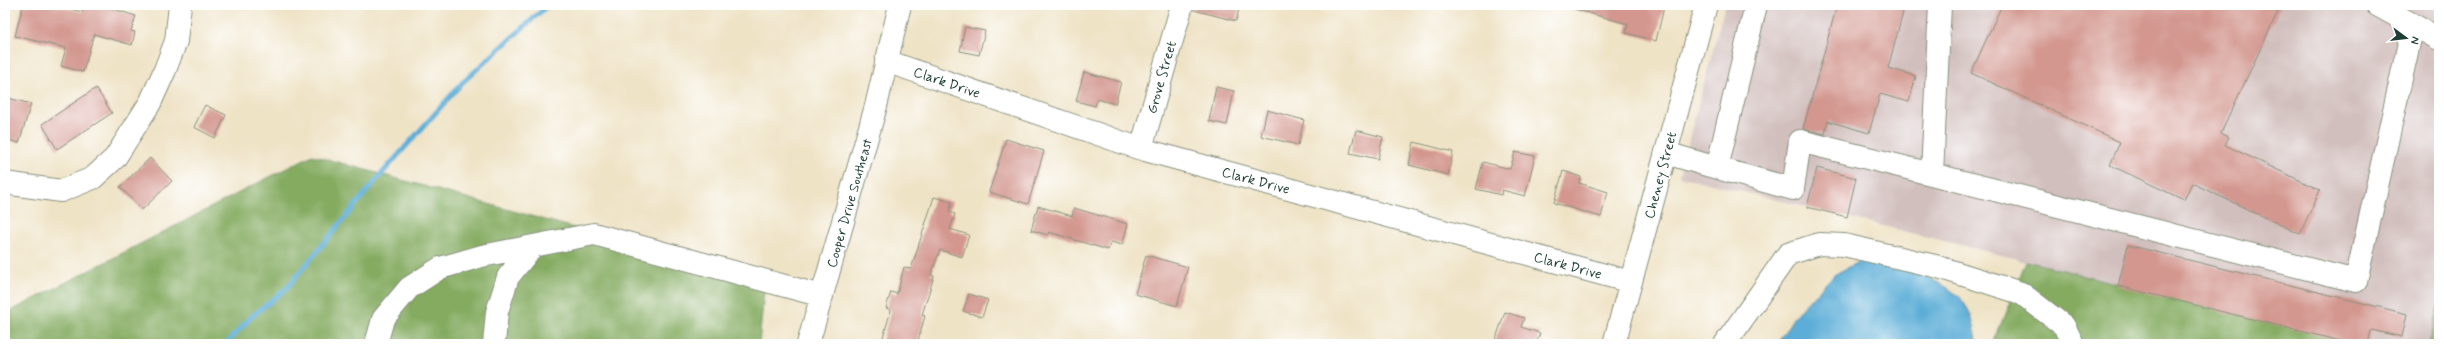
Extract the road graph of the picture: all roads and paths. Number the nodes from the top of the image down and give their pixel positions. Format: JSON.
{"nodes":[{"id":1,"x":180,"y":5,"type":"edge"},
{"id":2,"x":900,"y":5,"type":"edge"},
{"id":3,"x":1182,"y":5,"type":"edge"},
{"id":4,"x":1706,"y":5,"type":"edge"},
{"id":5,"x":1756,"y":5,"type":"edge"},
{"id":6,"x":1940,"y":5,"type":"edge"},
{"id":7,"x":2377,"y":5,"type":"edge"},
{"id":8,"x":2413,"y":25,"type":"junction"},
{"id":9,"x":2439,"y":39,"type":"edge"},
{"id":10,"x":886,"y":61,"type":"junction"},
{"id":11,"x":1141,"y":149,"type":"junction"},
{"id":12,"x":1666,"y":153,"type":"junction"},
{"id":13,"x":1717,"y":168,"type":"junction"},
{"id":14,"x":1932,"y":174,"type":"junction"},
{"id":15,"x":5,"y":183,"type":"edge"},
{"id":16,"x":533,"y":246,"type":"junction"},
{"id":17,"x":1631,"y":282,"type":"junction"},
{"id":18,"x":822,"y":296,"type":"junction"},
{"id":19,"x":376,"y":344,"type":"edge"},
{"id":20,"x":494,"y":344,"type":"edge"},
{"id":21,"x":808,"y":344,"type":"edge"},
{"id":22,"x":1614,"y":344,"type":"edge"},
{"id":23,"x":1725,"y":344,"type":"edge"},
{"id":24,"x":2073,"y":344,"type":"edge"}],
"edges":[{"from":1,"to":15,"type":"street"},
{"from":2,"to":10,"type":"street","name":"Cooper Drive Southeast"},
{"from":3,"to":11,"type":"street","name":"Grove Street"},
{"from":4,"to":12,"type":"street","name":"Cheney Street"},
{"from":5,"to":13,"type":"street"},
{"from":6,"to":14,"type":"street"},
{"from":7,"to":8,"type":"street"},
{"from":8,"to":9,"type":"street"},
{"from":8,"to":14,"type":"street"},
{"from":10,"to":11,"type":"street","name":"Clark Drive"},
{"from":10,"to":18,"type":"street","name":"Cooper Drive Southeast"},
{"from":11,"to":17,"type":"street","name":"Clark Drive"},
{"from":12,"to":13,"type":"street"},
{"from":12,"to":17,"type":"street","name":"Cheney Street"},
{"from":13,"to":14,"type":"street"},
{"from":16,"to":18,"type":"street"},
{"from":16,"to":19,"type":"street"},
{"from":16,"to":20,"type":"street"},
{"from":17,"to":22,"type":"street","name":"Cheney Street"},
{"from":18,"to":21,"type":"street","name":"Cooper Drive Southeast"},
{"from":23,"to":24,"type":"street"}]}
